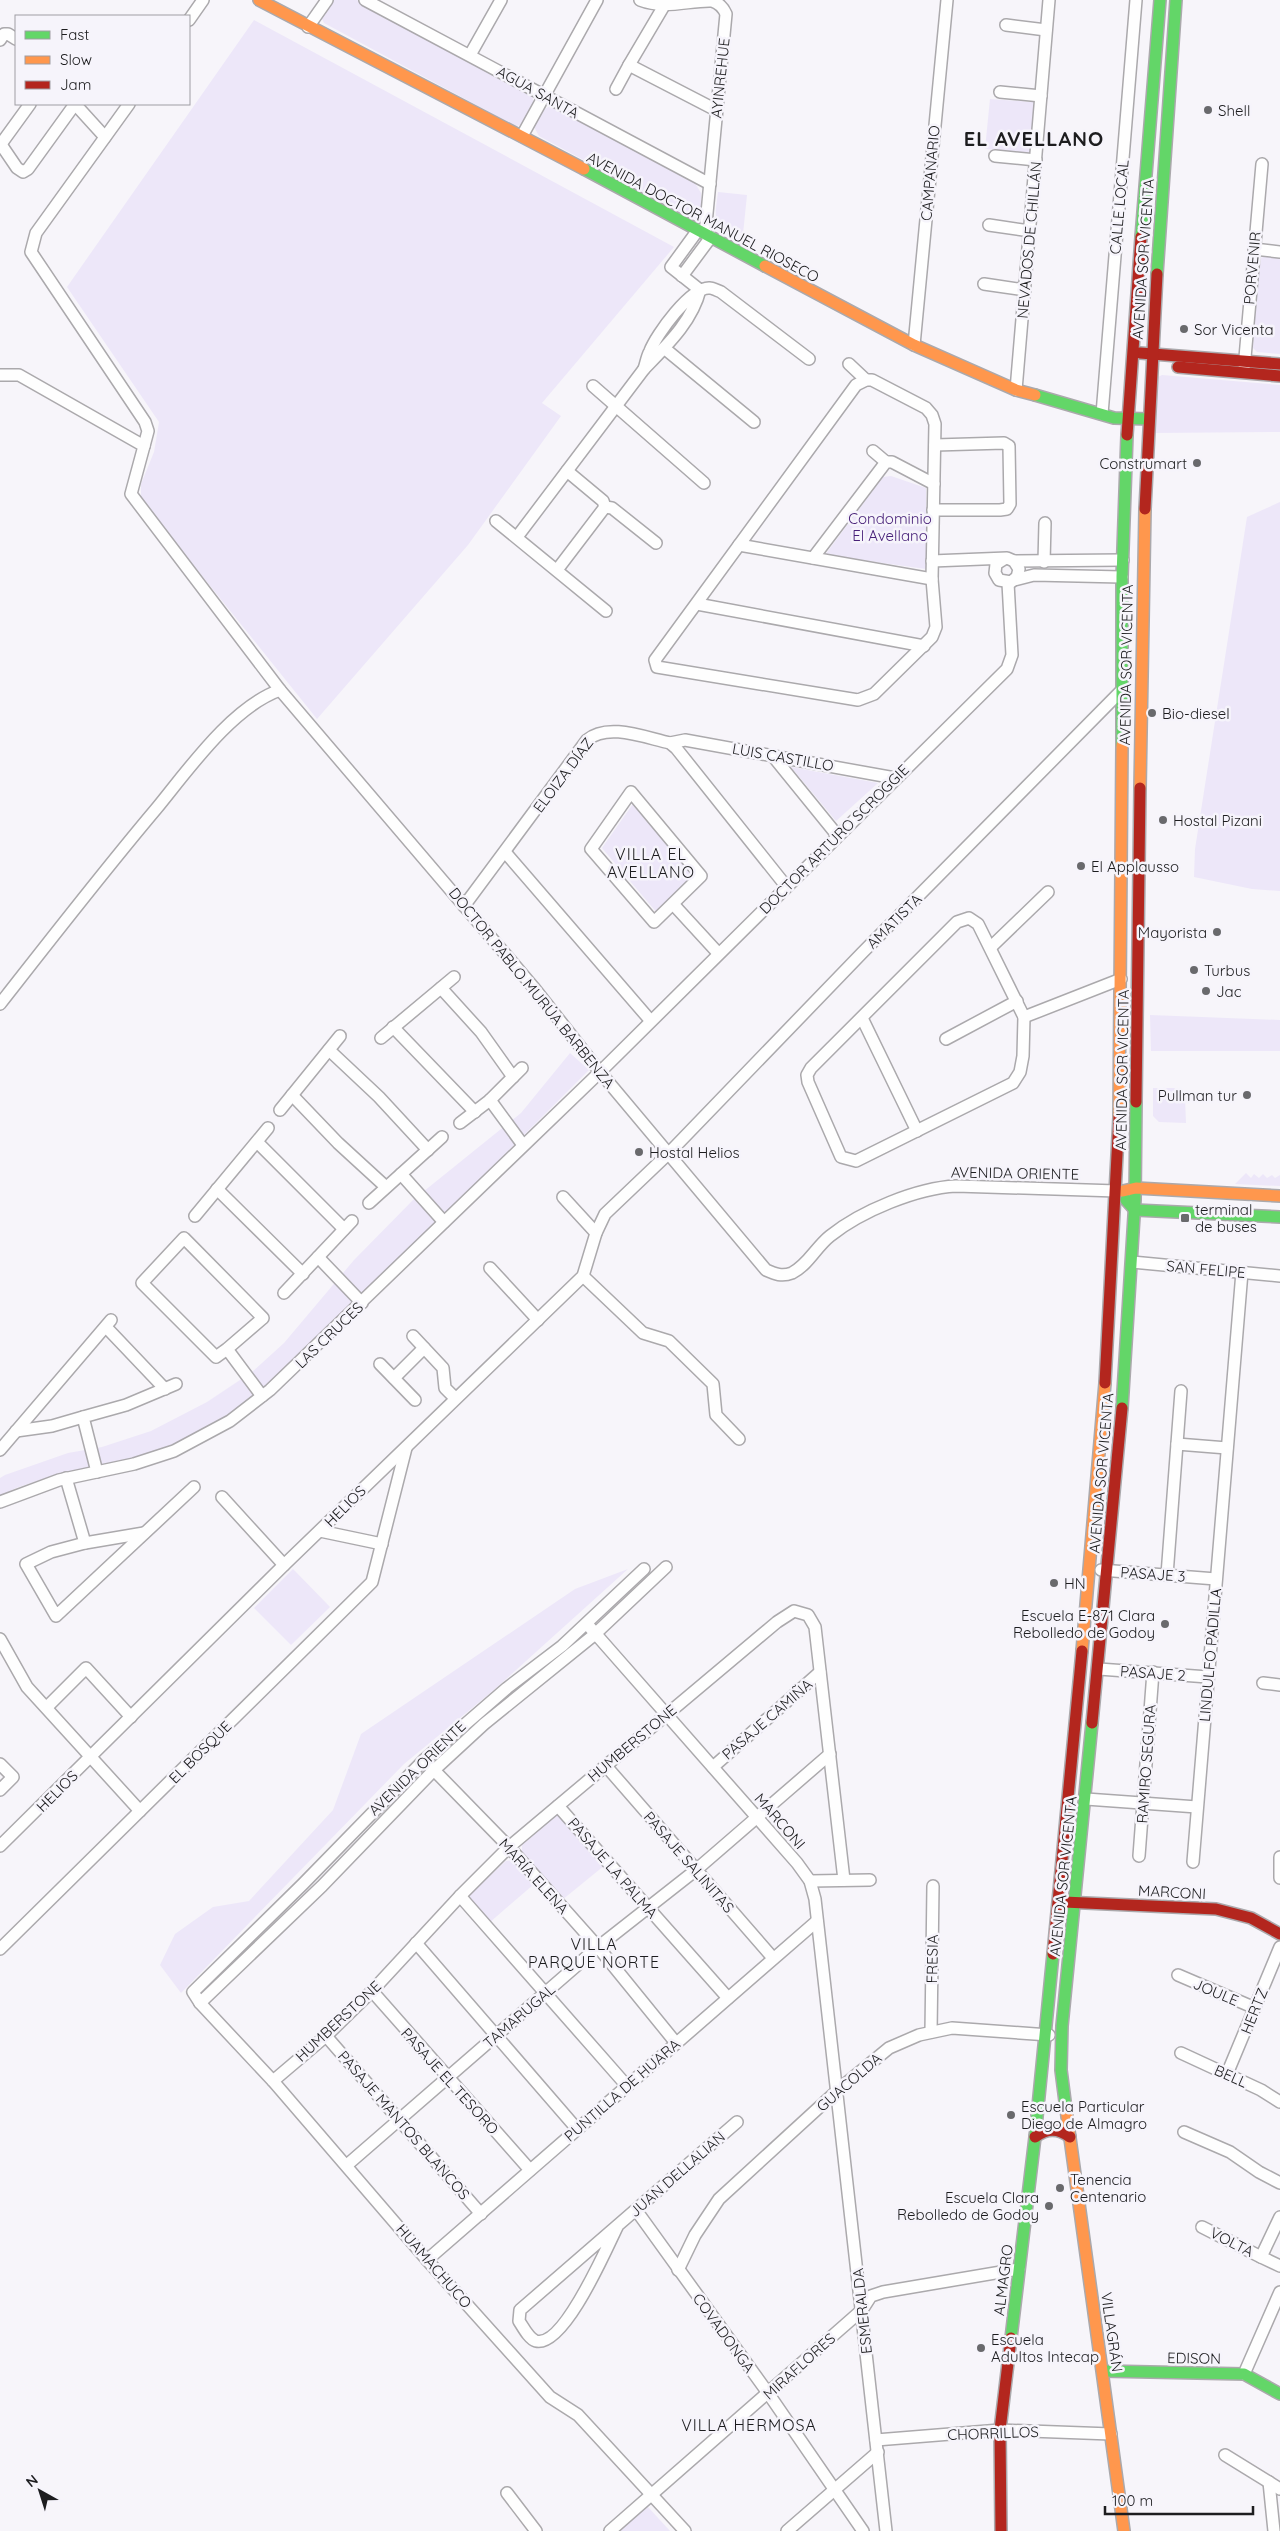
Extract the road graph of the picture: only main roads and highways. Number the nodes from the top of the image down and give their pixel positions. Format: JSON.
{"nodes":[{"id":1,"x":259,"y":0,"type":"edge"},
{"id":2,"x":1160,"y":0,"type":"edge"},
{"id":3,"x":1176,"y":0,"type":"edge"},
{"id":4,"x":1132,"y":351,"type":"junction"},
{"id":5,"x":1151,"y":359,"type":"junction"},
{"id":6,"x":1280,"y":364,"type":"edge"},
{"id":7,"x":1244,"y":367,"type":"junction"},
{"id":8,"x":1280,"y":376,"type":"edge"},
{"id":9,"x":1127,"y":419,"type":"junction"},
{"id":10,"x":1148,"y":419,"type":"junction"},
{"id":11,"x":1123,"y":560,"type":"junction"},
{"id":12,"x":1143,"y":585,"type":"junction"},
{"id":13,"x":1122,"y":730,"type":"junction"},
{"id":14,"x":1140,"y":756,"type":"junction"},
{"id":15,"x":1121,"y":996,"type":"junction"},
{"id":16,"x":1138,"y":1010,"type":"junction"},
{"id":17,"x":1136,"y":1188,"type":"junction"},
{"id":18,"x":1117,"y":1191,"type":"junction"},
{"id":19,"x":1216,"y":1193,"type":"junction"},
{"id":20,"x":1280,"y":1196,"type":"edge"},
{"id":21,"x":1135,"y":1210,"type":"junction"},
{"id":22,"x":1217,"y":1214,"type":"junction"},
{"id":23,"x":1280,"y":1217,"type":"edge"},
{"id":24,"x":1058,"y":1902,"type":"junction"},
{"id":25,"x":1076,"y":1902,"type":"junction"},
{"id":26,"x":1280,"y":1934,"type":"edge"},
{"id":27,"x":1045,"y":2034,"type":"joint"},
{"id":28,"x":1038,"y":2113,"type":"junction"},
{"id":29,"x":1067,"y":2116,"type":"junction"},
{"id":30,"x":1035,"y":2137,"type":"junction"},
{"id":31,"x":1070,"y":2137,"type":"junction"},
{"id":32,"x":1103,"y":2371,"type":"junction"},
{"id":33,"x":1280,"y":2394,"type":"edge"},
{"id":34,"x":1001,"y":2531,"type":"edge"},
{"id":35,"x":1124,"y":2531,"type":"edge"}],
"edges":[{"from":1,"to":9,"type":"main road","name":"AVENIDA DOCTOR MANUEL RIOSECO"},
{"from":2,"to":4,"type":"main road","name":"AVENIDA SOR VICENTA"},
{"from":3,"to":5,"type":"main road","name":"AVENIDA SOR VICENTA"},
{"from":4,"to":5,"type":"main road"},
{"from":4,"to":9,"type":"main road","name":"AVENIDA SOR VICENTA"},
{"from":5,"to":7,"type":"main road"},
{"from":5,"to":10,"type":"main road","name":"AVENIDA SOR VICENTA"},
{"from":6,"to":7,"type":"main road"},
{"from":7,"to":8,"type":"main road"},
{"from":9,"to":10,"type":"main road","name":"AVENIDA DOCTOR MANUEL RIOSECO"},
{"from":9,"to":11,"type":"main road","name":"AVENIDA SOR VICENTA"},
{"from":10,"to":12,"type":"main road","name":"AVENIDA SOR VICENTA"},
{"from":11,"to":12,"type":"main road"},
{"from":11,"to":13,"type":"main road","name":"AVENIDA SOR VICENTA"},
{"from":12,"to":14,"type":"main road","name":"AVENIDA SOR VICENTA"},
{"from":13,"to":14,"type":"main road"},
{"from":13,"to":15,"type":"main road","name":"AVENIDA SOR VICENTA"},
{"from":14,"to":16,"type":"main road","name":"AVENIDA SOR VICENTA"},
{"from":15,"to":16,"type":"main road"},
{"from":15,"to":18,"type":"main road","name":"AVENIDA SOR VICENTA"},
{"from":16,"to":17,"type":"main road","name":"AVENIDA SOR VICENTA"},
{"from":17,"to":18,"type":"main road","name":"AVENIDA ORIENTE"},
{"from":17,"to":19,"type":"main road","name":"AVENIDA ORIENTE"},
{"from":17,"to":21,"type":"main road","name":"AVENIDA SOR VICENTA"},
{"from":18,"to":21,"type":"main road"},
{"from":18,"to":24,"type":"main road","name":"AVENIDA SOR VICENTA"},
{"from":19,"to":20,"type":"main road","name":"AVENIDA ORIENTE"},
{"from":19,"to":22,"type":"main road"},
{"from":21,"to":22,"type":"main road"},
{"from":21,"to":25,"type":"main road","name":"AVENIDA SOR VICENTA"},
{"from":22,"to":23,"type":"main road"},
{"from":24,"to":25,"type":"main road","name":"MARCONI"},
{"from":24,"to":27,"type":"main road","name":"AVENIDA SOR VICENTA"},
{"from":25,"to":26,"type":"main road","name":"MARCONI"},
{"from":25,"to":29,"type":"main road","name":"AVENIDA SOR VICENTA"},
{"from":27,"to":28,"type":"main road","name":"ALMAGRO"},
{"from":28,"to":29,"type":"main road"},
{"from":28,"to":30,"type":"main road","name":"ALMAGRO"},
{"from":29,"to":31,"type":"main road","name":"AVENIDA SOR VICENTA"},
{"from":30,"to":31,"type":"main road"},
{"from":30,"to":34,"type":"main road","name":"ALMAGRO"},
{"from":31,"to":32,"type":"main road","name":"VILLAGRÁN"},
{"from":32,"to":33,"type":"main road","name":"EDISON"},
{"from":32,"to":35,"type":"main road","name":"VILLAGRÁN"}]}
